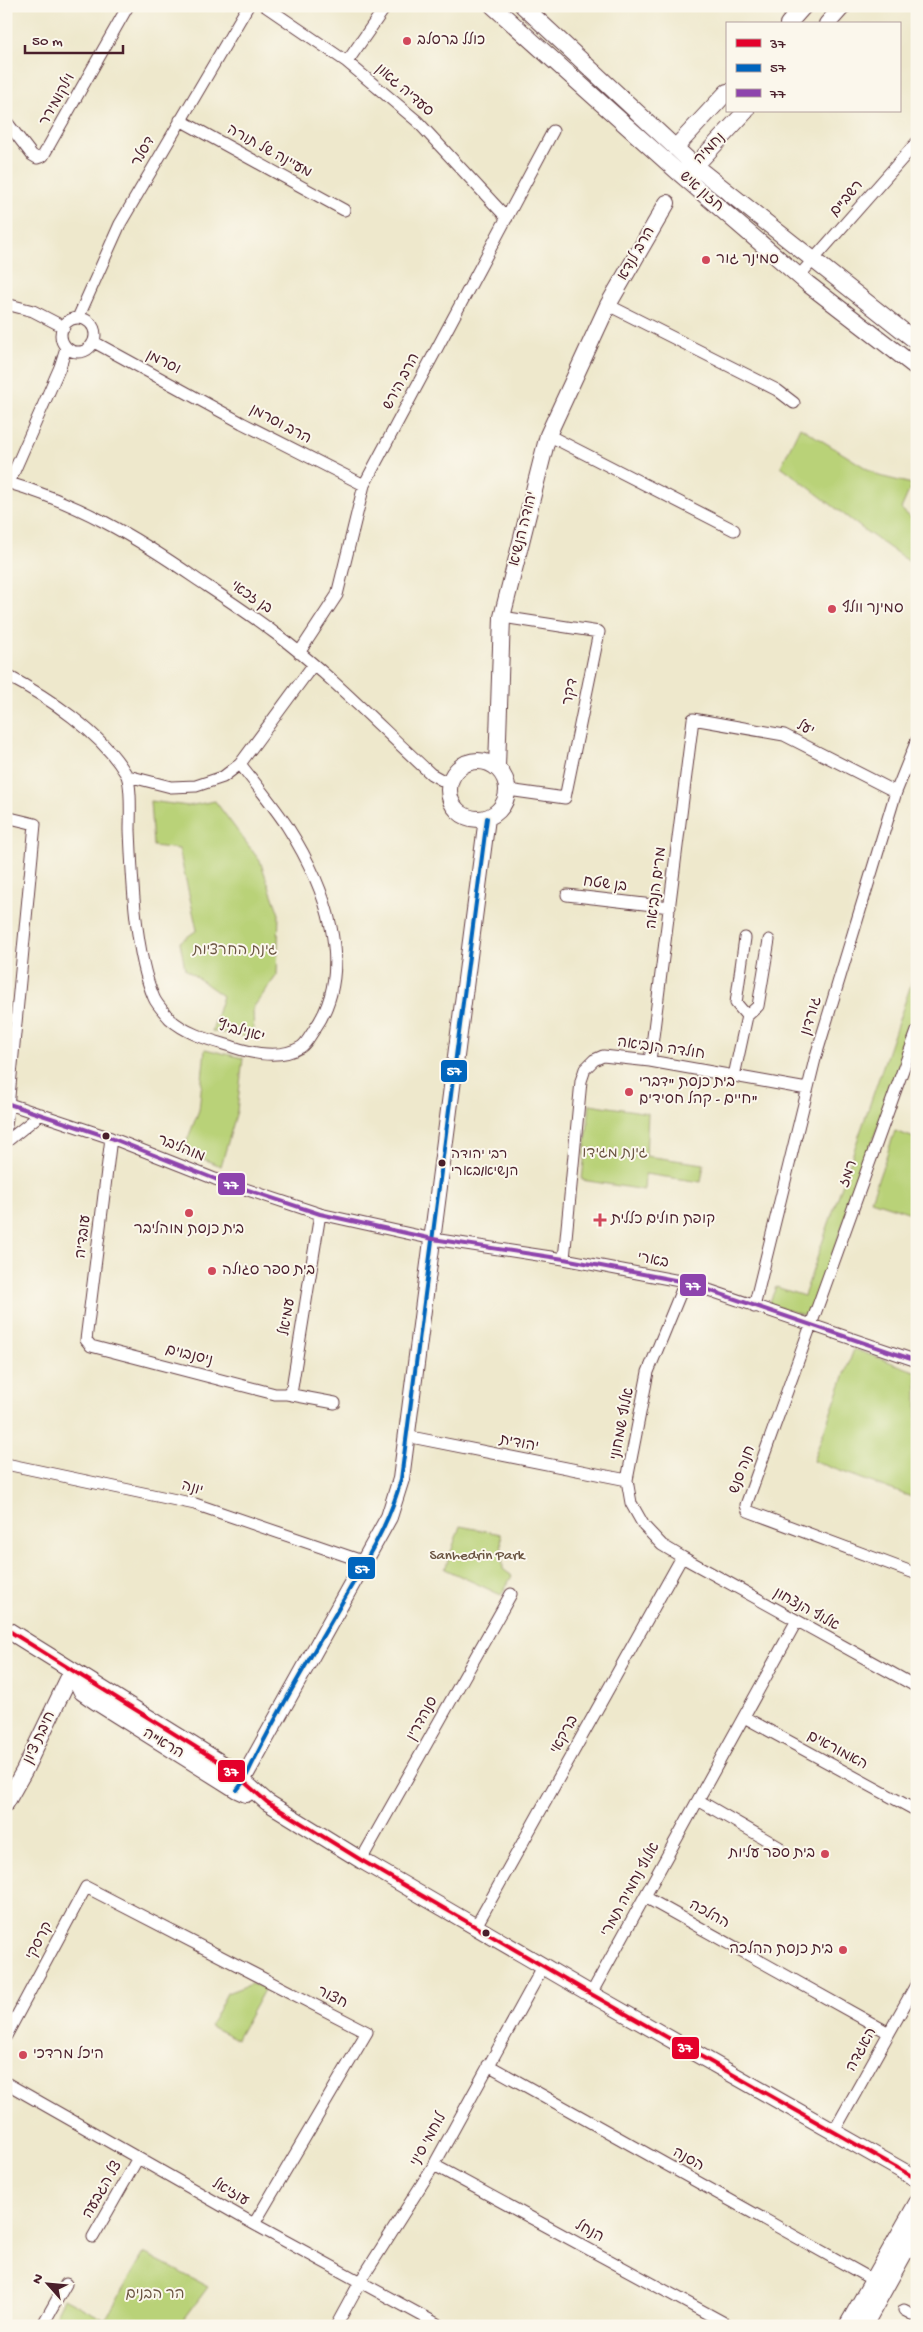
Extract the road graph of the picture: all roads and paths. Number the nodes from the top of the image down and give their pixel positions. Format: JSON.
{"nodes":[{"id":1,"x":128,"y":6,"type":"edge"},
{"id":2,"x":248,"y":6,"type":"edge"},
{"id":3,"x":265,"y":6,"type":"edge"},
{"id":4,"x":386,"y":6,"type":"edge"},
{"id":5,"x":493,"y":6,"type":"edge"},
{"id":6,"x":522,"y":6,"type":"edge"},
{"id":7,"x":843,"y":6,"type":"edge"},
{"id":8,"x":800,"y":8,"type":"edge"},
{"id":9,"x":790,"y":22,"type":"edge"},
{"id":10,"x":829,"y":22,"type":"edge"},
{"id":11,"x":347,"y":62,"type":"junction"},
{"id":12,"x":726,"y":93,"type":"edge"},
{"id":13,"x":745,"y":112,"type":"edge"},
{"id":14,"x":180,"y":120,"type":"junction"},
{"id":15,"x":6,"y":121,"type":"edge"},
{"id":16,"x":553,"y":131,"type":"dead end"},
{"id":17,"x":917,"y":142,"type":"edge"},
{"id":18,"x":675,"y":148,"type":"junction"},
{"id":19,"x":695,"y":166,"type":"junction"},
{"id":20,"x":678,"y":172,"type":"junction"},
{"id":21,"x":667,"y":203,"type":"dead end"},
{"id":22,"x":344,"y":210,"type":"dead end"},
{"id":23,"x":507,"y":218,"type":"junction"},
{"id":24,"x":812,"y":261,"type":"junction"},
{"id":25,"x":799,"y":276,"type":"junction"},
{"id":26,"x":6,"y":304,"type":"edge"},
{"id":27,"x":608,"y":305,"type":"junction"},
{"id":28,"x":78,"y":318,"type":"junction"},
{"id":29,"x":64,"y":326,"type":"junction"},
{"id":30,"x":94,"y":342,"type":"junction"},
{"id":31,"x":917,"y":342,"type":"edge"},
{"id":32,"x":66,"y":348,"type":"junction"},
{"id":33,"x":917,"y":368,"type":"edge"},
{"id":34,"x":184,"y":390,"type":"joint"},
{"id":35,"x":794,"y":403,"type":"dead end"},
{"id":36,"x":548,"y":435,"type":"junction"},
{"id":37,"x":8,"y":483,"type":"edge"},
{"id":38,"x":364,"y":485,"type":"junction"},
{"id":39,"x":734,"y":530,"type":"dead end"},
{"id":40,"x":502,"y":617,"type":"junction"},
{"id":41,"x":299,"y":653,"type":"junction"},
{"id":42,"x":313,"y":665,"type":"junction"},
{"id":43,"x":6,"y":675,"type":"edge"},
{"id":44,"x":693,"y":719,"type":"joint"},
{"id":45,"x":917,"y":740,"type":"edge"},
{"id":46,"x":240,"y":764,"type":"junction"},
{"id":47,"x":496,"y":766,"type":"junction"},
{"id":48,"x":128,"y":776,"type":"junction"},
{"id":49,"x":449,"y":784,"type":"junction"},
{"id":50,"x":508,"y":790,"type":"junction"},
{"id":51,"x":896,"y":792,"type":"junction"},
{"id":52,"x":6,"y":817,"type":"edge"},
{"id":53,"x":487,"y":818,"type":"junction"},
{"id":54,"x":568,"y":895,"type":"dead end"},
{"id":55,"x":670,"y":907,"type":"junction"},
{"id":56,"x":745,"y":938,"type":"dead end"},
{"id":57,"x":769,"y":940,"type":"dead end"},
{"id":58,"x":747,"y":1016,"type":"junction"},
{"id":59,"x":917,"y":1031,"type":"edge"},
{"id":60,"x":650,"y":1061,"type":"junction"},
{"id":61,"x":734,"y":1076,"type":"junction"},
{"id":62,"x":807,"y":1089,"type":"junction"},
{"id":63,"x":8,"y":1104,"type":"junction"},
{"id":64,"x":41,"y":1114,"type":"junction"},
{"id":65,"x":6,"y":1128,"type":"edge"},
{"id":66,"x":111,"y":1138,"type":"junction"},
{"id":67,"x":6,"y":1142,"type":"edge"},
{"id":68,"x":320,"y":1214,"type":"junction"},
{"id":69,"x":432,"y":1239,"type":"junction"},
{"id":70,"x":564,"y":1259,"type":"junction"},
{"id":71,"x":685,"y":1282,"type":"junction"},
{"id":72,"x":754,"y":1307,"type":"junction"},
{"id":73,"x":810,"y":1326,"type":"junction"},
{"id":74,"x":86,"y":1340,"type":"joint"},
{"id":75,"x":917,"y":1361,"type":"edge"},
{"id":76,"x":287,"y":1394,"type":"junction"},
{"id":77,"x":335,"y":1403,"type":"dead end"},
{"id":78,"x":406,"y":1436,"type":"junction"},
{"id":79,"x":6,"y":1464,"type":"edge"},
{"id":80,"x":627,"y":1480,"type":"junction"},
{"id":81,"x":682,"y":1557,"type":"junction"},
{"id":82,"x":365,"y":1562,"type":"junction"},
{"id":83,"x":917,"y":1574,"type":"edge"},
{"id":84,"x":511,"y":1594,"type":"dead end"},
{"id":85,"x":796,"y":1622,"type":"junction"},
{"id":86,"x":6,"y":1629,"type":"edge"},
{"id":87,"x":72,"y":1671,"type":"junction"},
{"id":88,"x":917,"y":1687,"type":"edge"},
{"id":89,"x":82,"y":1692,"type":"junction"},
{"id":90,"x":55,"y":1706,"type":"junction"},
{"id":91,"x":744,"y":1717,"type":"junction"},
{"id":92,"x":253,"y":1762,"type":"junction"},
{"id":93,"x":226,"y":1766,"type":"junction"},
{"id":94,"x":240,"y":1786,"type":"junction"},
{"id":95,"x":698,"y":1800,"type":"junction"},
{"id":96,"x":6,"y":1803,"type":"edge"},
{"id":97,"x":917,"y":1810,"type":"edge"},
{"id":98,"x":778,"y":1847,"type":"dead end"},
{"id":99,"x":361,"y":1860,"type":"junction"},
{"id":100,"x":86,"y":1887,"type":"joint"},
{"id":101,"x":645,"y":1897,"type":"junction"},
{"id":102,"x":475,"y":1928,"type":"junction"},
{"id":103,"x":543,"y":1967,"type":"junction"},
{"id":104,"x":917,"y":1982,"type":"edge"},
{"id":105,"x":591,"y":1994,"type":"junction"},
{"id":106,"x":889,"y":2033,"type":"junction"},
{"id":107,"x":6,"y":2036,"type":"edge"},
{"id":108,"x":488,"y":2065,"type":"junction"},
{"id":109,"x":6,"y":2082,"type":"edge"},
{"id":110,"x":833,"y":2133,"type":"junction"},
{"id":111,"x":138,"y":2158,"type":"junction"},
{"id":112,"x":434,"y":2166,"type":"junction"},
{"id":113,"x":917,"y":2179,"type":"edge"},
{"id":114,"x":917,"y":2203,"type":"edge"},
{"id":115,"x":254,"y":2224,"type":"junction"},
{"id":116,"x":917,"y":2230,"type":"edge"},
{"id":117,"x":93,"y":2237,"type":"dead end"},
{"id":118,"x":873,"y":2280,"type":"junction"},
{"id":119,"x":360,"y":2282,"type":"junction"},
{"id":120,"x":66,"y":2284,"type":"dead end"},
{"id":121,"x":904,"y":2310,"type":"dead end"},
{"id":122,"x":917,"y":2317,"type":"edge"},
{"id":123,"x":42,"y":2326,"type":"edge"},
{"id":124,"x":336,"y":2326,"type":"edge"},
{"id":125,"x":441,"y":2326,"type":"edge"},
{"id":126,"x":730,"y":2326,"type":"edge"},
{"id":127,"x":847,"y":2326,"type":"edge"},
{"id":128,"x":864,"y":2326,"type":"edge"}],
"edges":[{"from":1,"to":15,"type":"street","name":"וילקומירר"},
{"from":2,"to":14,"type":"street","name":"דסלר"},
{"from":3,"to":11,"type":"street","name":"סעדיה גאון"},
{"from":4,"to":11,"type":"street"},
{"from":5,"to":20,"type":"street","name":"חזון איש"},
{"from":6,"to":18,"type":"street","name":"חזון איש"},
{"from":7,"to":10,"type":"street"},
{"from":8,"to":9,"type":"street"},
{"from":11,"to":23,"type":"street","name":"סעדיה גאון"},
{"from":12,"to":18,"type":"street","name":"נחמיה"},
{"from":13,"to":19,"type":"street","name":"נחמיה"},
{"from":14,"to":22,"type":"street","name":"מעיינה של תורה"},
{"from":14,"to":28,"type":"street","name":"דסלר"},
{"from":16,"to":23,"type":"street","name":"הרב הירש"},
{"from":17,"to":24,"type":"street","name":"רשב\"ם"},
{"from":18,"to":19,"type":"street","name":"חזון איש"},
{"from":18,"to":20,"type":"street","name":"נחמיה"},
{"from":19,"to":20,"type":"street","name":"נחמיה"},
{"from":19,"to":24,"type":"street","name":"חזון איש"},
{"from":20,"to":25,"type":"street","name":"חזון איש"},
{"from":21,"to":27,"type":"street","name":"הרב לנדא"},
{"from":23,"to":38,"type":"street","name":"הרב הירש"},
{"from":24,"to":25,"type":"street","name":"רשב\"ם"},
{"from":24,"to":31,"type":"street","name":"חזון איש"},
{"from":25,"to":33,"type":"street","name":"חזון איש"},
{"from":26,"to":29,"type":"street"},
{"from":27,"to":35,"type":"street"},
{"from":27,"to":36,"type":"street","name":"יהודה הנשיא"},
{"from":28,"to":29,"type":"street"},
{"from":28,"to":30,"type":"street"},
{"from":29,"to":32,"type":"street"},
{"from":30,"to":32,"type":"street"},
{"from":30,"to":34,"type":"street","name":"וסרמן"},
{"from":32,"to":37,"type":"street"},
{"from":34,"to":38,"type":"street","name":"הרב וסרמן"},
{"from":36,"to":39,"type":"street"},
{"from":36,"to":40,"type":"street","name":"יהודה הנשיא"},
{"from":37,"to":41,"type":"street","name":"בן זכאי"},
{"from":38,"to":41,"type":"street","name":"הרב הירש"},
{"from":40,"to":47,"type":"street","name":"יהודה הנשיא"},
{"from":40,"to":50,"type":"street","name":"דקר"},
{"from":41,"to":42,"type":"street","name":"בן זכאי"},
{"from":42,"to":46,"type":"street"},
{"from":42,"to":49,"type":"street","name":"בן זכאי"},
{"from":43,"to":48,"type":"street"},
{"from":44,"to":51,"type":"street","name":"יעל"},
{"from":44,"to":55,"type":"street","name":"מרים הנביאה"},
{"from":45,"to":51,"type":"street","name":"גורדון"},
{"from":46,"to":48,"type":"street"},
{"from":46,"to":48,"type":"street","name":"אנילביץ'"},
{"from":47,"to":49,"type":"street"},
{"from":47,"to":50,"type":"street"},
{"from":49,"to":53,"type":"street"},
{"from":50,"to":53,"type":"street"},
{"from":51,"to":62,"type":"street","name":"גורדון"},
{"from":52,"to":63,"type":"street"},
{"from":53,"to":69,"type":"street"},
{"from":54,"to":55,"type":"street","name":"בן שטח"},
{"from":55,"to":60,"type":"street","name":"מרים הנביאה"},
{"from":56,"to":58,"type":"street"},
{"from":57,"to":58,"type":"street"},
{"from":58,"to":61,"type":"street"},
{"from":59,"to":73,"type":"street","name":"רמז"},
{"from":60,"to":61,"type":"street","name":"חולדה הנביאה"},
{"from":60,"to":70,"type":"street","name":"חולדה הנביאה"},
{"from":61,"to":62,"type":"street","name":"חולדה הנביאה"},
{"from":62,"to":72,"type":"street","name":"גורדון"},
{"from":63,"to":64,"type":"street","name":"מוהליבר"},
{"from":63,"to":65,"type":"street"},
{"from":64,"to":66,"type":"street","name":"מוהליבר"},
{"from":64,"to":67,"type":"street"},
{"from":66,"to":68,"type":"street","name":"מוהליבר"},
{"from":66,"to":74,"type":"street","name":"עובדיה"},
{"from":68,"to":69,"type":"street","name":"מוהליבר"},
{"from":68,"to":76,"type":"street","name":"עמיאל"},
{"from":69,"to":70,"type":"street","name":"בארי"},
{"from":69,"to":78,"type":"street"},
{"from":70,"to":71,"type":"street","name":"בארי"},
{"from":71,"to":72,"type":"street","name":"בארי"},
{"from":71,"to":80,"type":"street","name":"אלוף שמחוני"},
{"from":72,"to":73,"type":"street","name":"בארי"},
{"from":73,"to":75,"type":"street","name":"בארי"},
{"from":73,"to":83,"type":"street","name":"חנה סנש"},
{"from":74,"to":76,"type":"street","name":"ניסנבוים"},
{"from":76,"to":77,"type":"street","name":"ניסנבוים"},
{"from":78,"to":80,"type":"street","name":"יהודית"},
{"from":78,"to":82,"type":"street"},
{"from":79,"to":82,"type":"street","name":"יונה"},
{"from":80,"to":81,"type":"street","name":"אלוף שמחוני"},
{"from":81,"to":85,"type":"street","name":"אלוף הנצחון"},
{"from":81,"to":102,"type":"street","name":"ברקאי"},
{"from":82,"to":92,"type":"street"},
{"from":84,"to":99,"type":"street","name":"סנהדרין"},
{"from":85,"to":88,"type":"street","name":"אלוף הנצחון"},
{"from":85,"to":91,"type":"street","name":"אלוף נחמיה תמרי"},
{"from":86,"to":87,"type":"street","name":"הרא\"ה"},
{"from":87,"to":89,"type":"street","name":"הרא\"ה"},
{"from":87,"to":90,"type":"street","name":"חיבת ציון"},
{"from":87,"to":93,"type":"street","name":"הרא\"ה"},
{"from":89,"to":90,"type":"street"},
{"from":89,"to":94,"type":"street","name":"הרא\"ה"},
{"from":90,"to":96,"type":"street","name":"חיבת ציון"},
{"from":91,"to":95,"type":"street","name":"אלוף נחמיה תמרי"},
{"from":91,"to":97,"type":"street","name":"האמוראים"},
{"from":92,"to":93,"type":"street"},
{"from":92,"to":94,"type":"street"},
{"from":93,"to":94,"type":"street","name":"הרא\"ה"},
{"from":94,"to":99,"type":"street","name":"הרא\"ה"},
{"from":95,"to":98,"type":"street"},
{"from":95,"to":101,"type":"street","name":"אלוף נחמיה תמרי"},
{"from":99,"to":102,"type":"street","name":"הרא\"ה"},
{"from":100,"to":107,"type":"street","name":"קרסקי"},
{"from":100,"to":115,"type":"street","name":"חצור"},
{"from":101,"to":105,"type":"street","name":"אלוף נחמיה תמרי"},
{"from":101,"to":106,"type":"street","name":"ההלכה"},
{"from":102,"to":103,"type":"street","name":"הרא\"ה"},
{"from":103,"to":105,"type":"street","name":"הרא\"ה"},
{"from":103,"to":108,"type":"street","name":"לוחמי סיני"},
{"from":104,"to":106,"type":"street","name":"האגדה"},
{"from":105,"to":110,"type":"street","name":"הרא\"ה"},
{"from":106,"to":110,"type":"street","name":"האגדה"},
{"from":108,"to":112,"type":"street","name":"לוחמי סיני"},
{"from":108,"to":118,"type":"street","name":"הסנה"},
{"from":109,"to":111,"type":"street","name":"עוזיאל"},
{"from":110,"to":113,"type":"street","name":"הרא\"ה"},
{"from":111,"to":115,"type":"street","name":"עוזיאל"},
{"from":111,"to":117,"type":"street","name":"צל הגבעה"},
{"from":112,"to":119,"type":"street","name":"לוחמי סיני"},
{"from":112,"to":126,"type":"street","name":"הנחל"},
{"from":114,"to":118,"type":"street"},
{"from":115,"to":119,"type":"street","name":"עוזיאל"},
{"from":116,"to":128,"type":"street"},
{"from":118,"to":127,"type":"street"},
{"from":119,"to":124,"type":"street","name":"לוחמי סיני"},
{"from":119,"to":125,"type":"street","name":"עוזיאל"},
{"from":120,"to":123,"type":"street"},
{"from":121,"to":122,"type":"street"}]}
